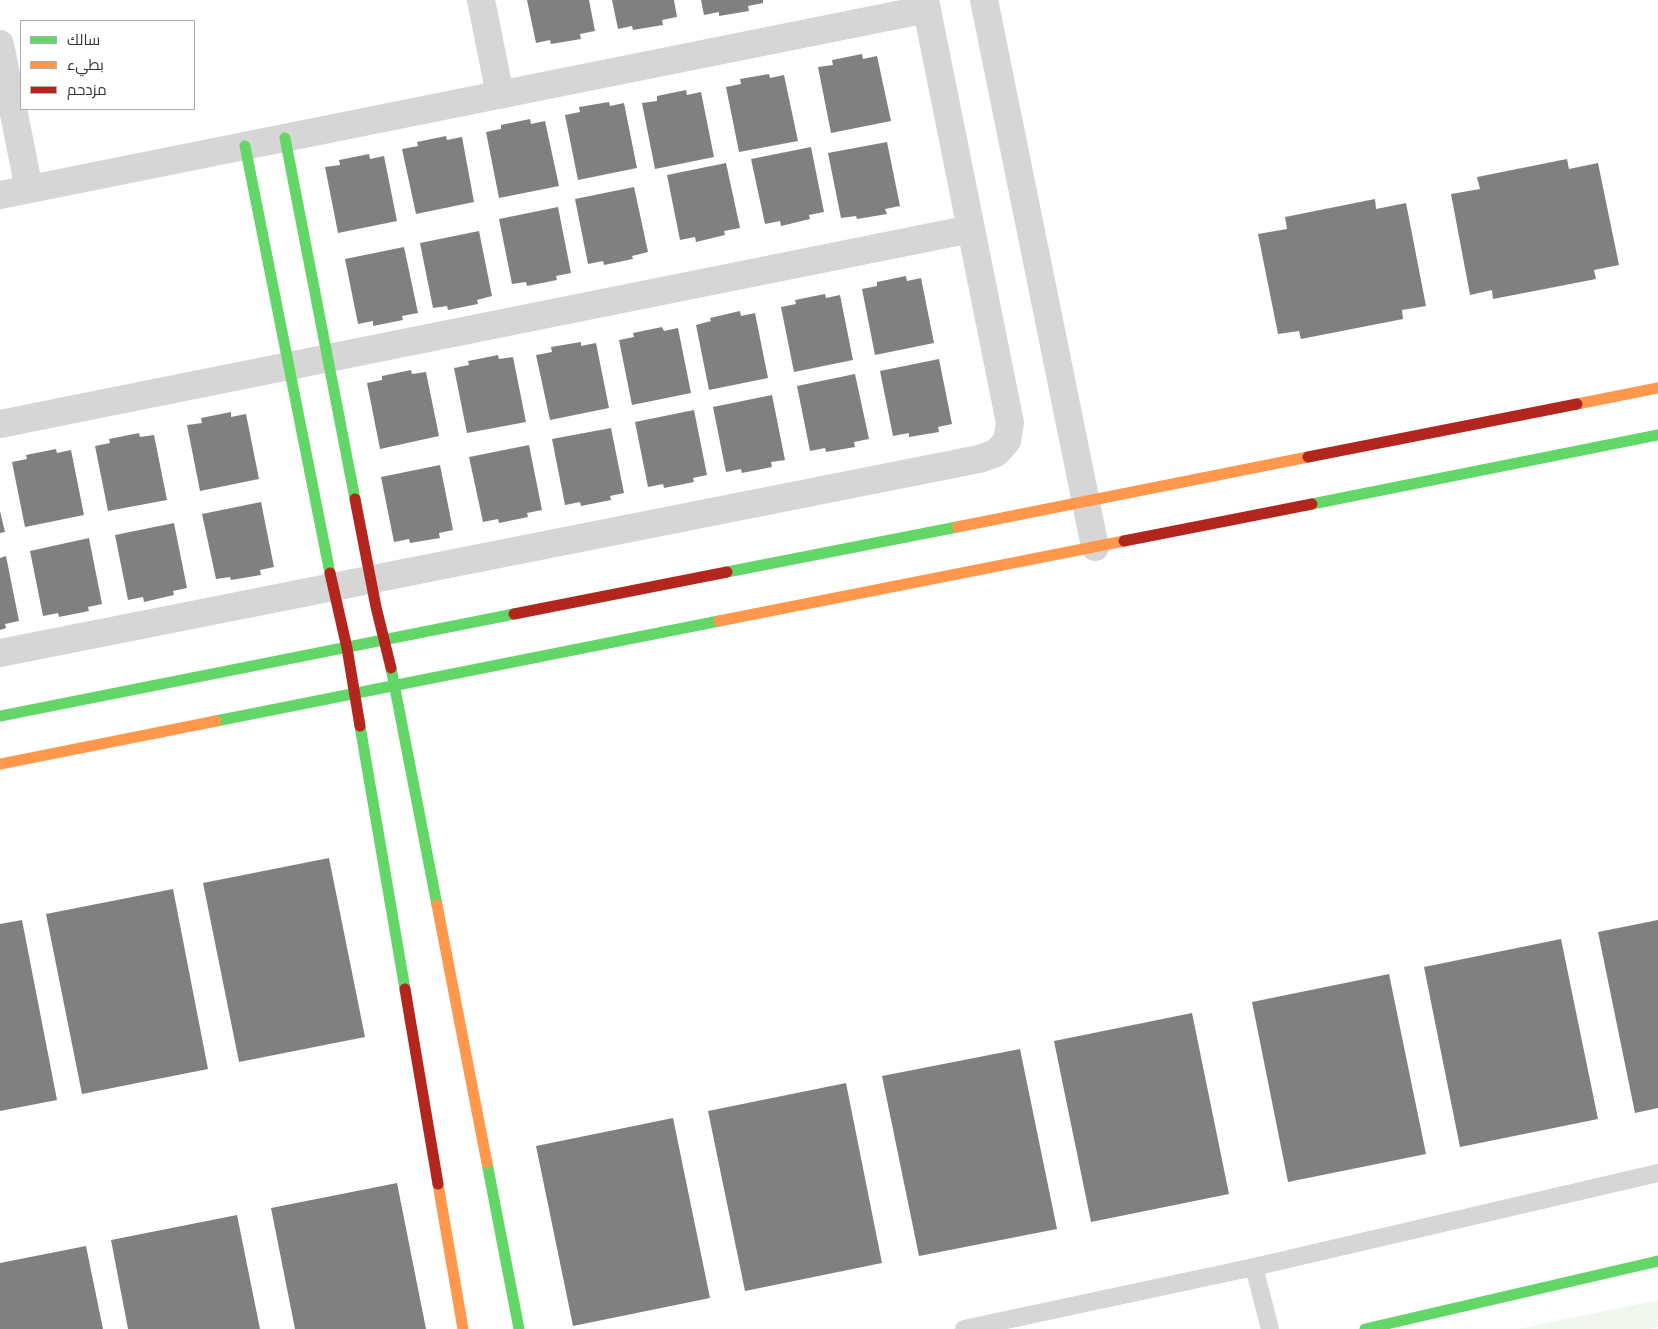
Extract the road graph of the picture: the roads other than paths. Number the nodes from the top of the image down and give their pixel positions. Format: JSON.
{"nodes":[{"id":1,"x":481,"y":0,"type":"edge"},
{"id":2,"x":984,"y":0,"type":"edge"},
{"id":3,"x":926,"y":5,"type":"edge"},
{"id":4,"x":0,"y":44,"type":"edge"},
{"id":5,"x":500,"y":95,"type":"junction"},
{"id":6,"x":284,"y":138,"type":"junction"},
{"id":7,"x":245,"y":146,"type":"junction"},
{"id":8,"x":30,"y":189,"type":"junction"},
{"id":9,"x":0,"y":195,"type":"edge"},
{"id":10,"x":971,"y":229,"type":"junction"},
{"id":11,"x":327,"y":359,"type":"junction"},
{"id":12,"x":288,"y":366,"type":"junction"},
{"id":13,"x":1658,"y":388,"type":"edge"},
{"id":14,"x":0,"y":424,"type":"edge"},
{"id":15,"x":1658,"y":435,"type":"edge"},
{"id":16,"x":1086,"y":502,"type":"junction"},
{"id":17,"x":1094,"y":547,"type":"junction"},
{"id":18,"x":371,"y":578,"type":"junction"},
{"id":19,"x":332,"y":586,"type":"junction"},
{"id":20,"x":386,"y":641,"type":"junction"},
{"id":21,"x":347,"y":648,"type":"junction"},
{"id":22,"x":0,"y":653,"type":"edge"},
{"id":23,"x":394,"y":686,"type":"junction"},
{"id":24,"x":356,"y":694,"type":"junction"},
{"id":25,"x":0,"y":716,"type":"edge"},
{"id":26,"x":0,"y":764,"type":"edge"},
{"id":27,"x":1658,"y":1173,"type":"edge"},
{"id":28,"x":1658,"y":1262,"type":"edge"},
{"id":29,"x":1254,"y":1266,"type":"junction"},
{"id":30,"x":463,"y":1329,"type":"edge"},
{"id":31,"x":519,"y":1329,"type":"edge"},
{"id":32,"x":964,"y":1329,"type":"edge"},
{"id":33,"x":1270,"y":1329,"type":"edge"},
{"id":34,"x":1365,"y":1329,"type":"edge"}],
"edges":[{"from":1,"to":5,"type":"street"},
{"from":2,"to":16,"type":"street"},
{"from":3,"to":5,"type":"street"},
{"from":3,"to":10,"type":"street"},
{"from":4,"to":8,"type":"street"},
{"from":5,"to":6,"type":"street"},
{"from":6,"to":7,"type":"street"},
{"from":6,"to":11,"type":"main road"},
{"from":7,"to":8,"type":"street"},
{"from":7,"to":12,"type":"main road"},
{"from":8,"to":9,"type":"street"},
{"from":10,"to":11,"type":"street"},
{"from":10,"to":18,"type":"street"},
{"from":11,"to":12,"type":"street"},
{"from":11,"to":18,"type":"main road"},
{"from":12,"to":14,"type":"street"},
{"from":12,"to":19,"type":"main road"},
{"from":13,"to":16,"type":"main road"},
{"from":15,"to":17,"type":"main road"},
{"from":16,"to":17,"type":"street"},
{"from":16,"to":20,"type":"main road"},
{"from":17,"to":23,"type":"main road"},
{"from":18,"to":19,"type":"street"},
{"from":18,"to":20,"type":"main road"},
{"from":19,"to":21,"type":"main road"},
{"from":19,"to":22,"type":"street"},
{"from":20,"to":21,"type":"main road"},
{"from":20,"to":23,"type":"main road"},
{"from":21,"to":24,"type":"main road"},
{"from":21,"to":25,"type":"main road"},
{"from":23,"to":24,"type":"main road"},
{"from":23,"to":31,"type":"main road"},
{"from":24,"to":26,"type":"main road"},
{"from":24,"to":30,"type":"main road"},
{"from":27,"to":29,"type":"lane"},
{"from":28,"to":34,"type":"main road"},
{"from":29,"to":32,"type":"lane"},
{"from":29,"to":33,"type":"lane"}]}
